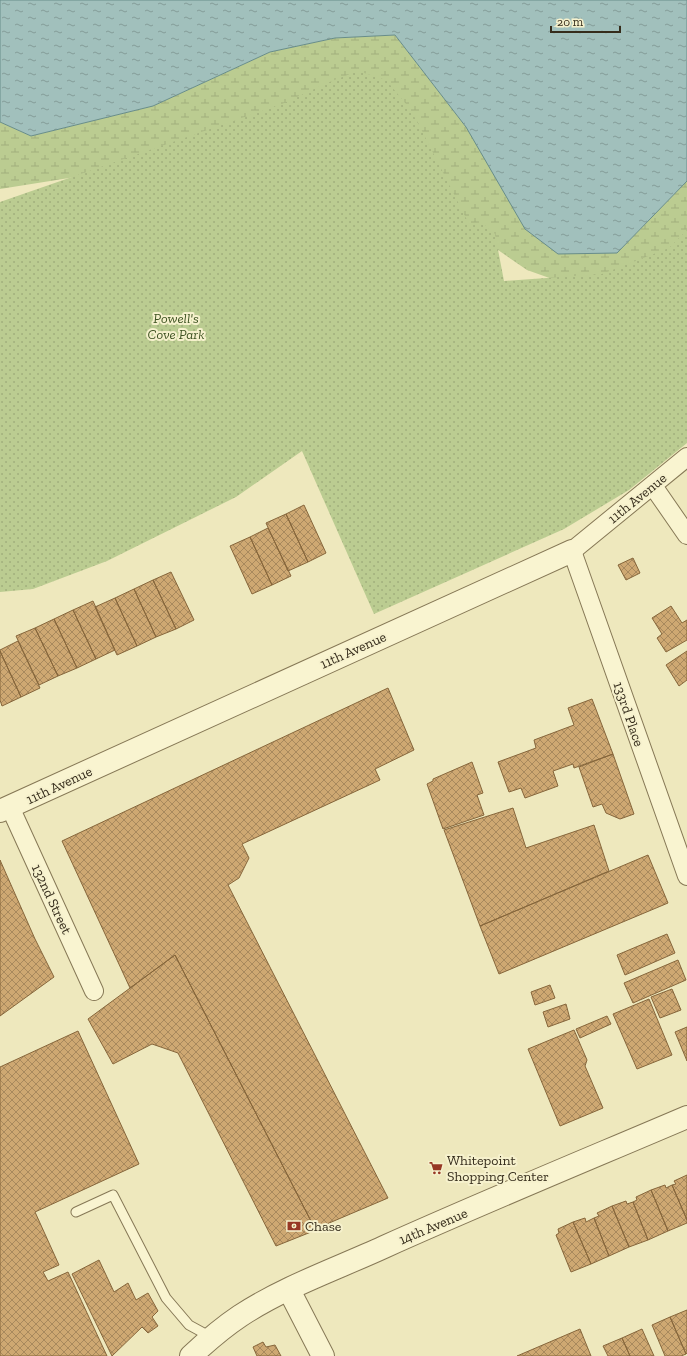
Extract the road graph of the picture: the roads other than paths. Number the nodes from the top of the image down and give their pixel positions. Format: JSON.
{"nodes":[{"id":1,"x":687,"y":457,"type":"edge"},
{"id":2,"x":653,"y":486,"type":"junction"},
{"id":3,"x":687,"y":535,"type":"edge"},
{"id":4,"x":572,"y":551,"type":"junction"},
{"id":5,"x":5,"y":809,"type":"edge"},
{"id":6,"x":687,"y":876,"type":"edge"},
{"id":7,"x":94,"y":991,"type":"dead end"},
{"id":8,"x":687,"y":1117,"type":"edge"},
{"id":9,"x":76,"y":1212,"type":"dead end"},
{"id":10,"x":289,"y":1290,"type":"junction"},
{"id":11,"x":211,"y":1337,"type":"junction"},
{"id":12,"x":190,"y":1356,"type":"edge"},
{"id":13,"x":322,"y":1356,"type":"edge"}],
"edges":[{"from":1,"to":2,"type":"street","name":"11th Avenue"},
{"from":2,"to":3,"type":"street"},
{"from":2,"to":4,"type":"street","name":"11th Avenue"},
{"from":4,"to":5,"type":"street","name":"11th Avenue"},
{"from":4,"to":6,"type":"street","name":"133rd Place"},
{"from":5,"to":7,"type":"street","name":"132nd Street"},
{"from":8,"to":10,"type":"street","name":"14th Avenue"},
{"from":9,"to":11,"type":"lane"},
{"from":10,"to":11,"type":"street","name":"14th Avenue"},
{"from":10,"to":13,"type":"street"},
{"from":11,"to":12,"type":"street","name":"14th Avenue"}]}
